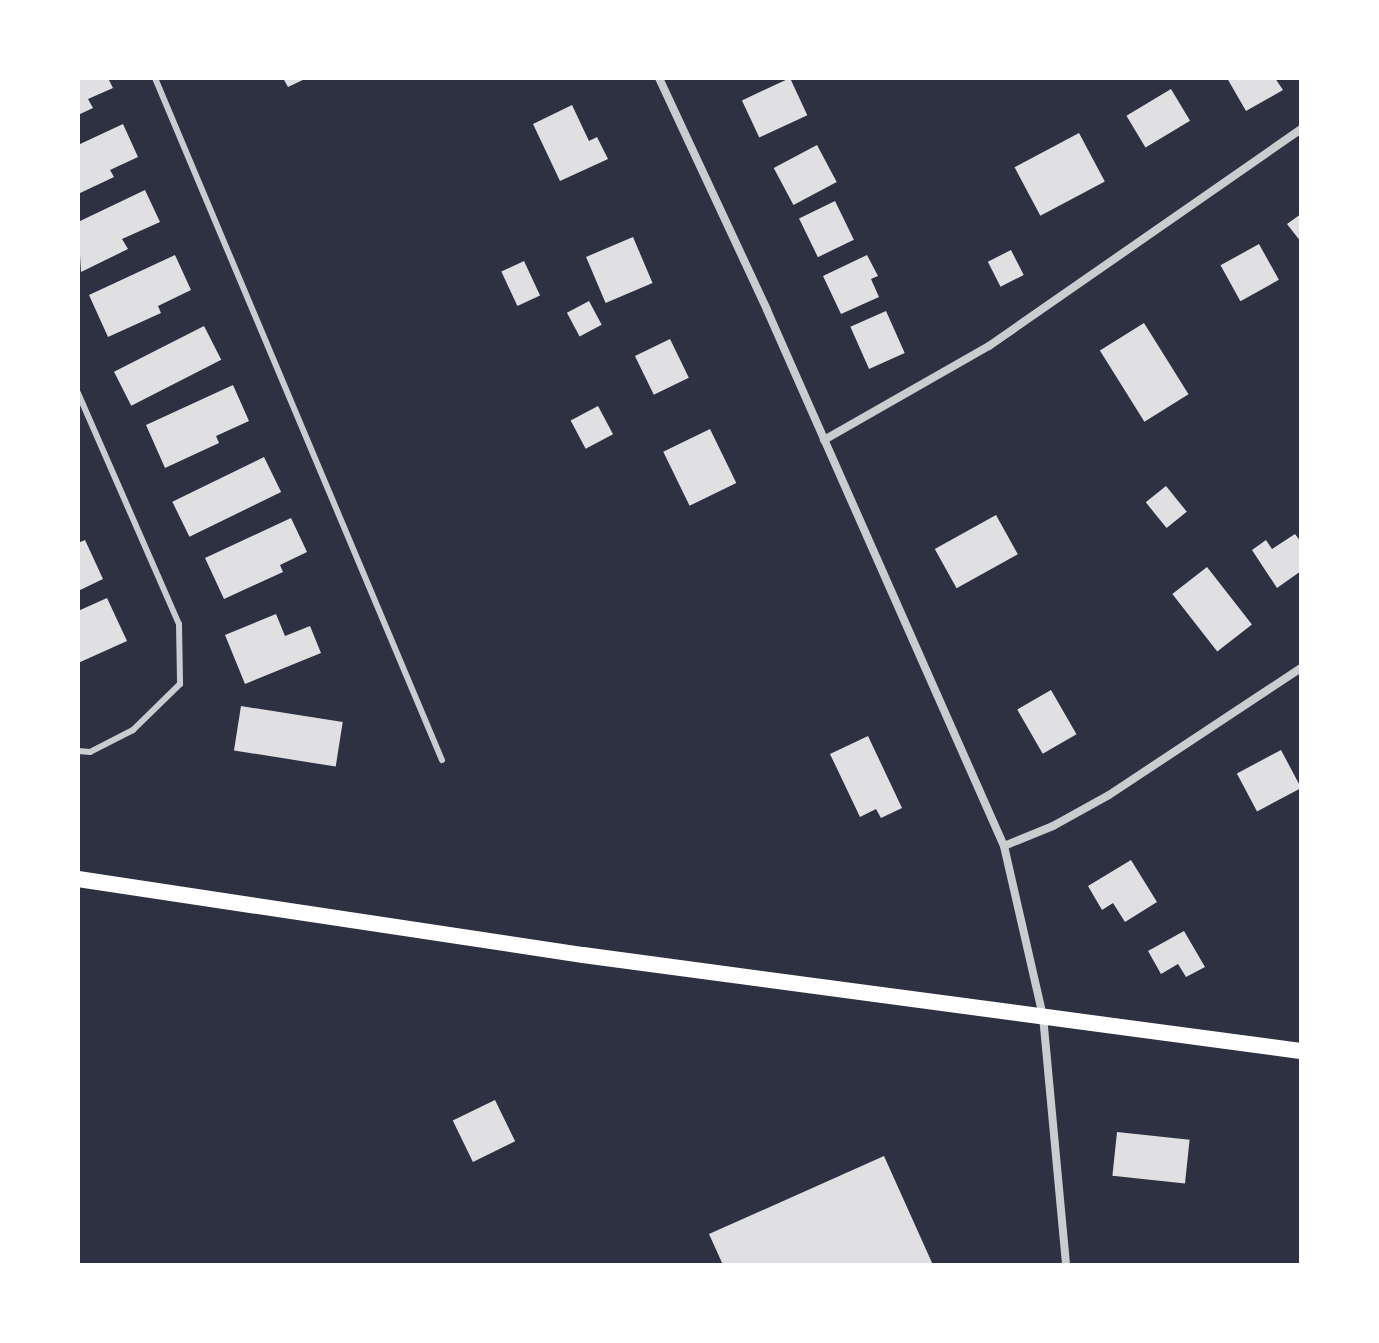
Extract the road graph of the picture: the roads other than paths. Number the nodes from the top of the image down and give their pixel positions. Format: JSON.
{"nodes":[{"id":1,"x":155,"y":78,"type":"edge"},
{"id":2,"x":659,"y":78,"type":"edge"},
{"id":3,"x":1301,"y":129,"type":"edge"},
{"id":4,"x":78,"y":393,"type":"edge"},
{"id":5,"x":824,"y":440,"type":"junction"},
{"id":6,"x":1301,"y":668,"type":"edge"},
{"id":7,"x":78,"y":751,"type":"edge"},
{"id":8,"x":442,"y":760,"type":"dead end"},
{"id":9,"x":1004,"y":846,"type":"junction"},
{"id":10,"x":78,"y":879,"type":"edge"},
{"id":11,"x":1043,"y":1016,"type":"junction"},
{"id":12,"x":1301,"y":1051,"type":"edge"},
{"id":13,"x":1066,"y":1265,"type":"edge"}],
"edges":[{"from":1,"to":8,"type":"lane"},
{"from":2,"to":5,"type":"street"},
{"from":3,"to":5,"type":"street"},
{"from":4,"to":7,"type":"lane"},
{"from":5,"to":9,"type":"street"},
{"from":6,"to":9,"type":"street"},
{"from":9,"to":11,"type":"street"},
{"from":10,"to":11,"type":"main road"},
{"from":11,"to":12,"type":"main road"},
{"from":11,"to":13,"type":"street"}]}
